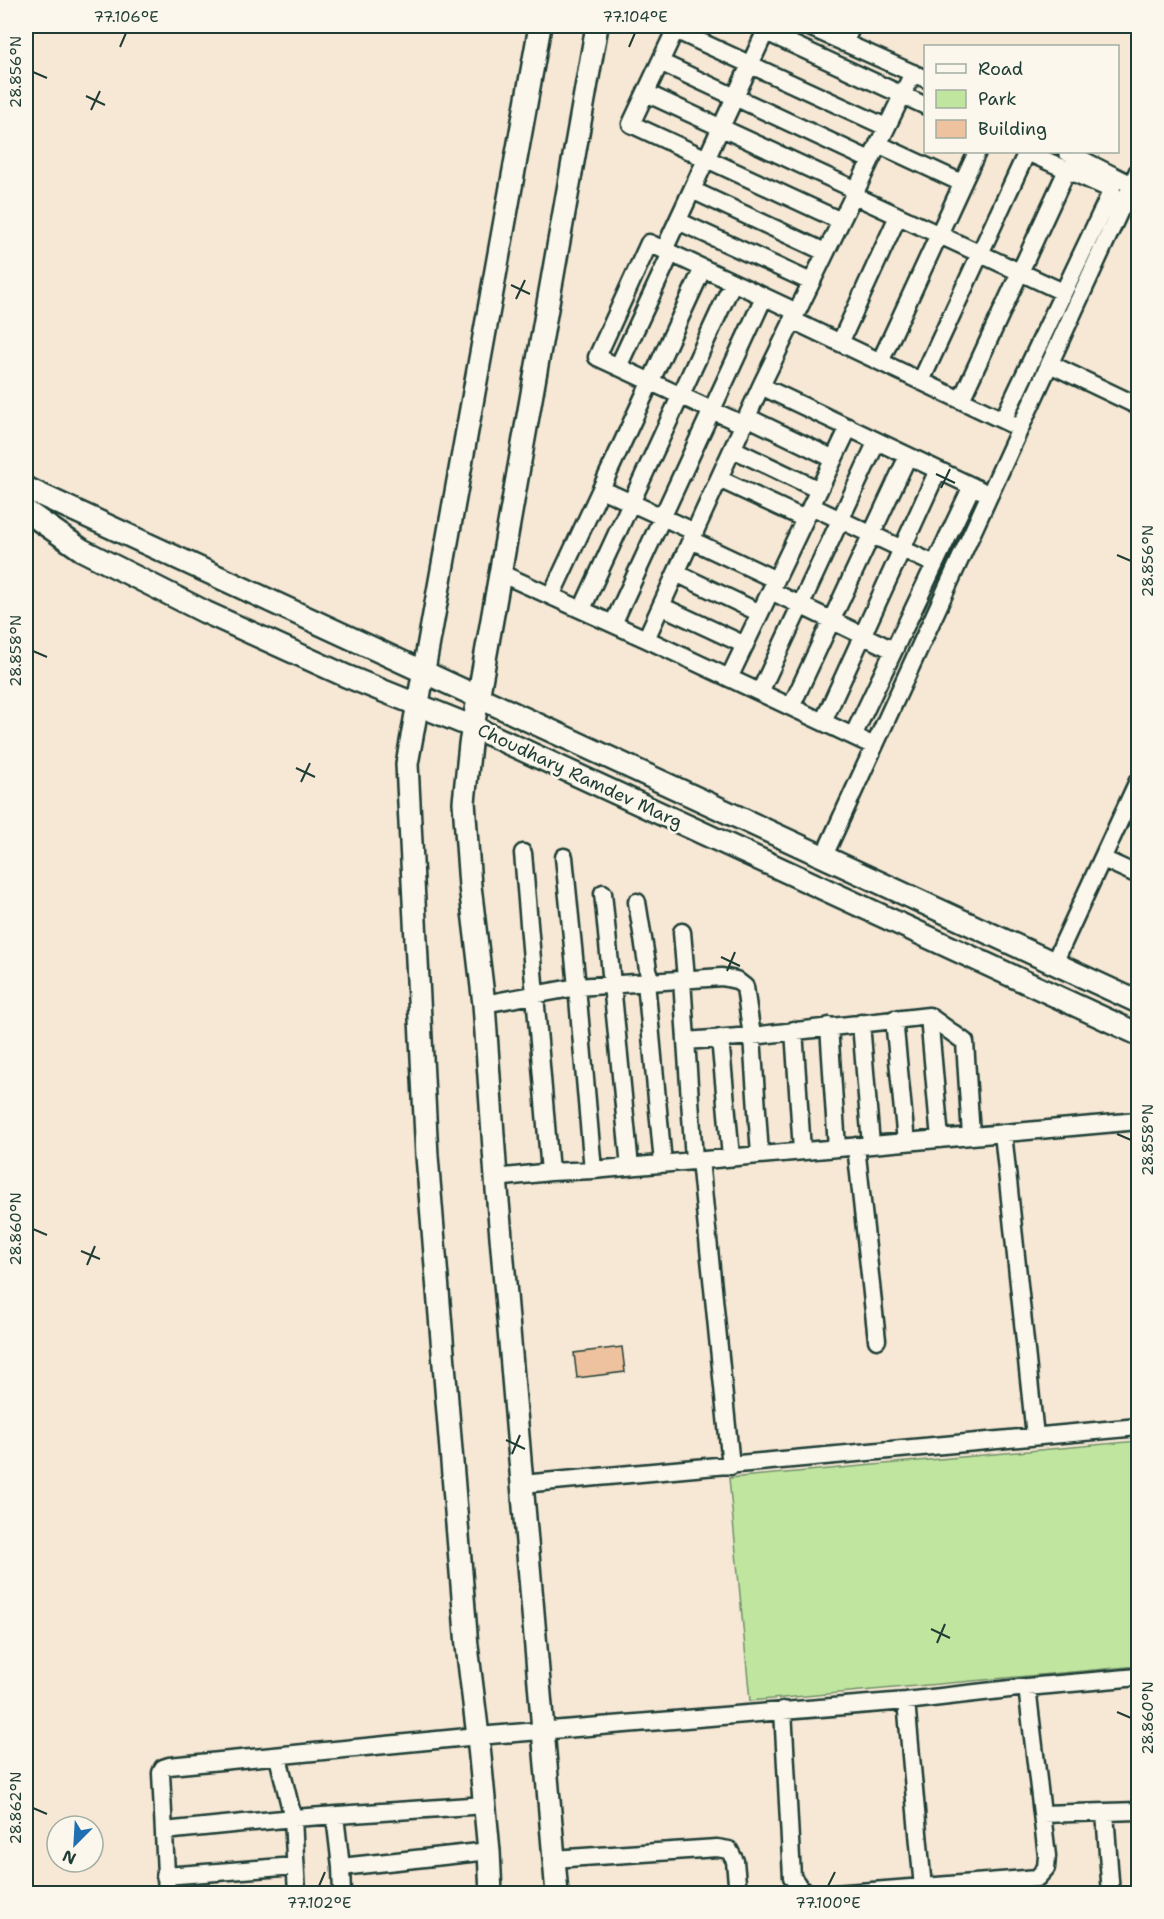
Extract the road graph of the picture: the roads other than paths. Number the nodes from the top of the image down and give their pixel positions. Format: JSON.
{"nodes":[{"id":1,"x":540,"y":26,"type":"edge"},
{"id":2,"x":597,"y":26,"type":"edge"},
{"id":3,"x":807,"y":26,"type":"edge"},
{"id":4,"x":852,"y":26,"type":"edge"},
{"id":5,"x":676,"y":28,"type":"edge"},
{"id":6,"x":767,"y":29,"type":"edge"},
{"id":7,"x":844,"y":43,"type":"junction"},
{"id":8,"x":660,"y":62,"type":"junction"},
{"id":9,"x":750,"y":65,"type":"junction"},
{"id":10,"x":919,"y":76,"type":"edge"},
{"id":11,"x":646,"y":93,"type":"junction"},
{"id":12,"x":902,"y":95,"type":"junction"},
{"id":13,"x":735,"y":98,"type":"junction"},
{"id":14,"x":924,"y":105,"type":"edge"},
{"id":15,"x":886,"y":127,"type":"junction"},
{"id":16,"x":721,"y":128,"type":"junction"},
{"id":17,"x":878,"y":144,"type":"junction"},
{"id":18,"x":977,"y":153,"type":"edge"},
{"id":19,"x":1027,"y":153,"type":"edge"},
{"id":20,"x":1029,"y":153,"type":"edge"},
{"id":21,"x":1069,"y":153,"type":"edge"},
{"id":22,"x":925,"y":158,"type":"edge"},
{"id":23,"x":707,"y":159,"type":"junction"},
{"id":24,"x":870,"y":160,"type":"junction"},
{"id":25,"x":1067,"y":170,"type":"junction"},
{"id":26,"x":1136,"y":181,"type":"edge"},
{"id":27,"x":962,"y":183,"type":"junction"},
{"id":28,"x":692,"y":190,"type":"junction"},
{"id":29,"x":854,"y":193,"type":"junction"},
{"id":30,"x":898,"y":216,"type":"junction"},
{"id":31,"x":841,"y":220,"type":"junction"},
{"id":32,"x":678,"y":221,"type":"junction"},
{"id":33,"x":939,"y":235,"type":"junction"},
{"id":34,"x":668,"y":252,"type":"junction"},
{"id":35,"x":825,"y":252,"type":"junction"},
{"id":36,"x":980,"y":254,"type":"junction"},
{"id":37,"x":703,"y":268,"type":"junction"},
{"id":38,"x":1020,"y":272,"type":"junction"},
{"id":39,"x":733,"y":282,"type":"junction"},
{"id":40,"x":811,"y":282,"type":"junction"},
{"id":41,"x":1063,"y":292,"type":"junction"},
{"id":42,"x":764,"y":297,"type":"junction"},
{"id":43,"x":794,"y":316,"type":"junction"},
{"id":44,"x":840,"y":343,"type":"junction"},
{"id":45,"x":880,"y":362,"type":"junction"},
{"id":46,"x":1050,"y":364,"type":"junction"},
{"id":47,"x":618,"y":367,"type":"junction"},
{"id":48,"x":921,"y":381,"type":"junction"},
{"id":49,"x":650,"y":382,"type":"junction"},
{"id":50,"x":761,"y":386,"type":"junction"},
{"id":51,"x":680,"y":396,"type":"junction"},
{"id":52,"x":961,"y":400,"type":"junction"},
{"id":53,"x":1138,"y":406,"type":"edge"},
{"id":54,"x":712,"y":410,"type":"junction"},
{"id":55,"x":1003,"y":420,"type":"junction"},
{"id":56,"x":745,"y":421,"type":"junction"},
{"id":57,"x":849,"y":427,"type":"junction"},
{"id":58,"x":1019,"y":428,"type":"junction"},
{"id":59,"x":877,"y":441,"type":"junction"},
{"id":60,"x":733,"y":449,"type":"junction"},
{"id":61,"x":908,"y":456,"type":"junction"},
{"id":62,"x":834,"y":459,"type":"junction"},
{"id":63,"x":938,"y":470,"type":"junction"},
{"id":64,"x":719,"y":479,"type":"junction"},
{"id":65,"x":972,"y":486,"type":"junction"},
{"id":66,"x":26,"y":488,"type":"edge"},
{"id":67,"x":601,"y":489,"type":"junction"},
{"id":68,"x":819,"y":489,"type":"junction"},
{"id":69,"x":990,"y":495,"type":"junction"},
{"id":70,"x":631,"y":503,"type":"junction"},
{"id":71,"x":26,"y":511,"type":"edge"},
{"id":72,"x":808,"y":513,"type":"junction"},
{"id":73,"x":662,"y":518,"type":"junction"},
{"id":74,"x":841,"y":520,"type":"junction"},
{"id":75,"x":872,"y":534,"type":"junction"},
{"id":76,"x":693,"y":536,"type":"junction"},
{"id":77,"x":902,"y":549,"type":"junction"},
{"id":78,"x":934,"y":564,"type":"junction"},
{"id":79,"x":500,"y":573,"type":"junction"},
{"id":80,"x":676,"y":573,"type":"junction"},
{"id":81,"x":773,"y":585,"type":"junction"},
{"id":82,"x":551,"y":596,"type":"junction"},
{"id":83,"x":661,"y":606,"type":"junction"},
{"id":84,"x":801,"y":606,"type":"junction"},
{"id":85,"x":582,"y":609,"type":"junction"},
{"id":86,"x":760,"y":613,"type":"junction"},
{"id":87,"x":832,"y":620,"type":"junction"},
{"id":88,"x":613,"y":624,"type":"junction"},
{"id":89,"x":862,"y":635,"type":"junction"},
{"id":90,"x":646,"y":639,"type":"junction"},
{"id":91,"x":745,"y":645,"type":"junction"},
{"id":92,"x":893,"y":650,"type":"junction"},
{"id":93,"x":424,"y":673,"type":"junction"},
{"id":94,"x":729,"y":678,"type":"junction"},
{"id":95,"x":760,"y":692,"type":"junction"},
{"id":96,"x":478,"y":696,"type":"junction"},
{"id":97,"x":418,"y":705,"type":"junction"},
{"id":98,"x":791,"y":707,"type":"junction"},
{"id":99,"x":823,"y":722,"type":"junction"},
{"id":100,"x":473,"y":727,"type":"junction"},
{"id":101,"x":853,"y":736,"type":"junction"},
{"id":102,"x":874,"y":746,"type":"junction"},
{"id":103,"x":1138,"y":781,"type":"edge"},
{"id":104,"x":523,"y":853,"type":"dead end"},
{"id":105,"x":564,"y":857,"type":"dead end"},
{"id":106,"x":823,"y":858,"type":"junction"},
{"id":107,"x":1102,"y":859,"type":"junction"},
{"id":108,"x":1138,"y":875,"type":"edge"},
{"id":109,"x":603,"y":893,"type":"dead end"},
{"id":110,"x":637,"y":902,"type":"dead end"},
{"id":111,"x":682,"y":932,"type":"dead end"},
{"id":112,"x":1054,"y":963,"type":"junction"},
{"id":113,"x":684,"y":979,"type":"junction"},
{"id":114,"x":648,"y":982,"type":"junction"},
{"id":115,"x":612,"y":985,"type":"junction"},
{"id":116,"x":577,"y":987,"type":"junction"},
{"id":117,"x":536,"y":993,"type":"junction"},
{"id":118,"x":1138,"y":1002,"type":"edge"},
{"id":119,"x":484,"y":1004,"type":"junction"},
{"id":120,"x":929,"y":1016,"type":"junction"},
{"id":121,"x":894,"y":1019,"type":"junction"},
{"id":122,"x":861,"y":1023,"type":"junction"},
{"id":123,"x":829,"y":1026,"type":"junction"},
{"id":124,"x":794,"y":1030,"type":"junction"},
{"id":125,"x":1138,"y":1034,"type":"edge"},
{"id":126,"x":752,"y":1036,"type":"junction"},
{"id":127,"x":720,"y":1038,"type":"junction"},
{"id":128,"x":686,"y":1041,"type":"junction"},
{"id":129,"x":1138,"y":1121,"type":"edge"},
{"id":130,"x":1004,"y":1133,"type":"junction"},
{"id":131,"x":971,"y":1136,"type":"junction"},
{"id":132,"x":940,"y":1138,"type":"junction"},
{"id":133,"x":906,"y":1142,"type":"junction"},
{"id":134,"x":863,"y":1145,"type":"junction"},
{"id":135,"x":837,"y":1148,"type":"junction"},
{"id":136,"x":802,"y":1151,"type":"junction"},
{"id":137,"x":760,"y":1155,"type":"junction"},
{"id":138,"x":731,"y":1157,"type":"junction"},
{"id":139,"x":697,"y":1160,"type":"junction"},
{"id":140,"x":663,"y":1163,"type":"junction"},
{"id":141,"x":630,"y":1167,"type":"junction"},
{"id":142,"x":592,"y":1170,"type":"junction"},
{"id":143,"x":550,"y":1172,"type":"junction"},
{"id":144,"x":496,"y":1178,"type":"junction"},
{"id":145,"x":877,"y":1340,"type":"dead end"},
{"id":146,"x":1138,"y":1427,"type":"edge"},
{"id":147,"x":1035,"y":1436,"type":"junction"},
{"id":148,"x":731,"y":1466,"type":"junction"},
{"id":149,"x":522,"y":1484,"type":"junction"},
{"id":150,"x":1138,"y":1677,"type":"edge"},
{"id":151,"x":1027,"y":1687,"type":"junction"},
{"id":152,"x":906,"y":1701,"type":"junction"},
{"id":153,"x":783,"y":1710,"type":"junction"},
{"id":154,"x":541,"y":1730,"type":"junction"},
{"id":155,"x":478,"y":1736,"type":"junction"},
{"id":156,"x":278,"y":1757,"type":"junction"},
{"id":157,"x":485,"y":1805,"type":"junction"},
{"id":158,"x":1138,"y":1811,"type":"edge"},
{"id":159,"x":1105,"y":1813,"type":"junction"},
{"id":160,"x":1042,"y":1814,"type":"junction"},
{"id":161,"x":334,"y":1816,"type":"junction"},
{"id":162,"x":293,"y":1818,"type":"junction"},
{"id":163,"x":164,"y":1831,"type":"junction"},
{"id":164,"x":489,"y":1851,"type":"junction"},
{"id":165,"x":553,"y":1859,"type":"junction"},
{"id":166,"x":295,"y":1866,"type":"junction"},
{"id":167,"x":341,"y":1867,"type":"junction"},
{"id":168,"x":165,"y":1876,"type":"junction"},
{"id":169,"x":923,"y":1888,"type":"junction"},
{"id":170,"x":167,"y":1893,"type":"edge"},
{"id":171,"x":297,"y":1893,"type":"edge"},
{"id":172,"x":342,"y":1893,"type":"edge"},
{"id":173,"x":491,"y":1893,"type":"edge"},
{"id":174,"x":556,"y":1893,"type":"edge"},
{"id":175,"x":738,"y":1893,"type":"edge"},
{"id":176,"x":809,"y":1893,"type":"edge"},
{"id":177,"x":834,"y":1893,"type":"edge"},
{"id":178,"x":854,"y":1893,"type":"edge"},
{"id":179,"x":1111,"y":1893,"type":"edge"}],
"edges":[{"from":1,"to":93,"type":"street"},
{"from":2,"to":79,"type":"street"},
{"from":3,"to":7,"type":"street"},
{"from":4,"to":7,"type":"street"},
{"from":5,"to":8,"type":"street"},
{"from":5,"to":9,"type":"street"},
{"from":6,"to":9,"type":"street"},
{"from":6,"to":12,"type":"street"},
{"from":7,"to":10,"type":"street"},
{"from":8,"to":11,"type":"street"},
{"from":8,"to":13,"type":"street"},
{"from":9,"to":13,"type":"street"},
{"from":9,"to":15,"type":"street"},
{"from":10,"to":12,"type":"street"},
{"from":11,"to":16,"type":"street"},
{"from":11,"to":23,"type":"street"},
{"from":12,"to":14,"type":"street"},
{"from":12,"to":15,"type":"street"},
{"from":13,"to":16,"type":"street"},
{"from":13,"to":24,"type":"street"},
{"from":15,"to":17,"type":"street"},
{"from":16,"to":23,"type":"street"},
{"from":16,"to":29,"type":"street"},
{"from":17,"to":22,"type":"street"},
{"from":17,"to":24,"type":"street"},
{"from":18,"to":27,"type":"street"},
{"from":19,"to":36,"type":"street"},
{"from":20,"to":25,"type":"street"},
{"from":21,"to":26,"type":"street"},
{"from":22,"to":27,"type":"street"},
{"from":23,"to":28,"type":"street"},
{"from":23,"to":31,"type":"street"},
{"from":24,"to":29,"type":"street"},
{"from":25,"to":38,"type":"street"},
{"from":25,"to":41,"type":"street"},
{"from":26,"to":46,"type":"street"},
{"from":27,"to":33,"type":"street"},
{"from":28,"to":32,"type":"street"},
{"from":28,"to":35,"type":"street"},
{"from":29,"to":30,"type":"street"},
{"from":29,"to":31,"type":"street"},
{"from":30,"to":33,"type":"street"},
{"from":30,"to":44,"type":"street"},
{"from":31,"to":35,"type":"street"},
{"from":32,"to":34,"type":"street"},
{"from":32,"to":40,"type":"street"},
{"from":33,"to":36,"type":"street"},
{"from":33,"to":45,"type":"street"},
{"from":34,"to":37,"type":"street"},
{"from":34,"to":47,"type":"street"},
{"from":34,"to":47,"type":"street"},
{"from":35,"to":40,"type":"street"},
{"from":36,"to":38,"type":"street"},
{"from":36,"to":48,"type":"street"},
{"from":37,"to":39,"type":"street"},
{"from":37,"to":49,"type":"street"},
{"from":38,"to":41,"type":"street"},
{"from":38,"to":52,"type":"street"},
{"from":39,"to":42,"type":"street"},
{"from":39,"to":51,"type":"street"},
{"from":40,"to":43,"type":"street"},
{"from":41,"to":55,"type":"street"},
{"from":42,"to":43,"type":"street"},
{"from":42,"to":54,"type":"street"},
{"from":43,"to":44,"type":"street"},
{"from":43,"to":50,"type":"street"},
{"from":44,"to":45,"type":"street"},
{"from":45,"to":48,"type":"street"},
{"from":46,"to":53,"type":"street"},
{"from":46,"to":58,"type":"street"},
{"from":47,"to":49,"type":"street"},
{"from":48,"to":52,"type":"street"},
{"from":49,"to":51,"type":"street"},
{"from":49,"to":67,"type":"street"},
{"from":50,"to":56,"type":"street"},
{"from":50,"to":57,"type":"street"},
{"from":51,"to":54,"type":"street"},
{"from":51,"to":70,"type":"street"},
{"from":52,"to":55,"type":"street"},
{"from":54,"to":56,"type":"street"},
{"from":54,"to":73,"type":"street"},
{"from":55,"to":58,"type":"street"},
{"from":56,"to":60,"type":"street"},
{"from":56,"to":62,"type":"street"},
{"from":57,"to":59,"type":"street"},
{"from":57,"to":62,"type":"street"},
{"from":58,"to":69,"type":"street"},
{"from":59,"to":61,"type":"street"},
{"from":59,"to":74,"type":"street"},
{"from":60,"to":64,"type":"street"},
{"from":60,"to":68,"type":"street"},
{"from":61,"to":63,"type":"street"},
{"from":61,"to":75,"type":"street"},
{"from":62,"to":68,"type":"street"},
{"from":63,"to":65,"type":"street"},
{"from":63,"to":77,"type":"street"},
{"from":64,"to":72,"type":"street"},
{"from":64,"to":76,"type":"street"},
{"from":65,"to":69,"type":"street"},
{"from":65,"to":78,"type":"street"},
{"from":66,"to":93,"type":"street"},
{"from":67,"to":70,"type":"street"},
{"from":67,"to":82,"type":"street"},
{"from":68,"to":72,"type":"street"},
{"from":69,"to":102,"type":"street"},
{"from":70,"to":73,"type":"street"},
{"from":70,"to":85,"type":"street"},
{"from":71,"to":97,"type":"street","name":"Choudhary Ramdev Marg"},
{"from":72,"to":74,"type":"street"},
{"from":72,"to":81,"type":"street"},
{"from":73,"to":76,"type":"street"},
{"from":73,"to":88,"type":"street"},
{"from":74,"to":75,"type":"street"},
{"from":74,"to":84,"type":"street"},
{"from":75,"to":77,"type":"street"},
{"from":75,"to":87,"type":"street"},
{"from":76,"to":80,"type":"street"},
{"from":76,"to":81,"type":"street"},
{"from":77,"to":78,"type":"street"},
{"from":77,"to":89,"type":"street"},
{"from":78,"to":92,"type":"street"},
{"from":79,"to":82,"type":"street"},
{"from":79,"to":96,"type":"street"},
{"from":80,"to":83,"type":"street"},
{"from":80,"to":86,"type":"street"},
{"from":81,"to":84,"type":"street"},
{"from":81,"to":86,"type":"street"},
{"from":82,"to":85,"type":"street"},
{"from":83,"to":90,"type":"street"},
{"from":83,"to":91,"type":"street"},
{"from":84,"to":87,"type":"street"},
{"from":84,"to":95,"type":"street"},
{"from":85,"to":88,"type":"street"},
{"from":86,"to":91,"type":"street"},
{"from":87,"to":89,"type":"street"},
{"from":87,"to":98,"type":"street"},
{"from":88,"to":90,"type":"street"},
{"from":89,"to":92,"type":"street"},
{"from":89,"to":99,"type":"street"},
{"from":90,"to":94,"type":"street"},
{"from":91,"to":94,"type":"street"},
{"from":92,"to":101,"type":"street"},
{"from":93,"to":96,"type":"street"},
{"from":93,"to":97,"type":"street"},
{"from":94,"to":95,"type":"street"},
{"from":95,"to":98,"type":"street"},
{"from":96,"to":100,"type":"street"},
{"from":96,"to":106,"type":"street"},
{"from":97,"to":100,"type":"street","name":"Choudhary Ramdev Marg"},
{"from":97,"to":155,"type":"street"},
{"from":98,"to":99,"type":"street"},
{"from":99,"to":101,"type":"street"},
{"from":100,"to":119,"type":"street"},
{"from":100,"to":125,"type":"street","name":"Choudhary Ramdev Marg"},
{"from":101,"to":102,"type":"street"},
{"from":102,"to":106,"type":"street"},
{"from":103,"to":107,"type":"street"},
{"from":104,"to":117,"type":"street"},
{"from":105,"to":116,"type":"street"},
{"from":106,"to":112,"type":"street"},
{"from":107,"to":108,"type":"street"},
{"from":107,"to":112,"type":"street"},
{"from":109,"to":115,"type":"street"},
{"from":110,"to":114,"type":"street"},
{"from":111,"to":113,"type":"street"},
{"from":112,"to":118,"type":"street"},
{"from":113,"to":114,"type":"street"},
{"from":113,"to":126,"type":"street"},
{"from":113,"to":128,"type":"street"},
{"from":114,"to":115,"type":"street"},
{"from":114,"to":140,"type":"street"},
{"from":115,"to":116,"type":"street"},
{"from":115,"to":141,"type":"street"},
{"from":116,"to":117,"type":"street"},
{"from":116,"to":142,"type":"street"},
{"from":117,"to":119,"type":"street"},
{"from":117,"to":143,"type":"street"},
{"from":119,"to":144,"type":"street"},
{"from":120,"to":121,"type":"street"},
{"from":120,"to":131,"type":"street"},
{"from":120,"to":132,"type":"street"},
{"from":121,"to":122,"type":"street"},
{"from":121,"to":133,"type":"street"},
{"from":122,"to":123,"type":"street"},
{"from":122,"to":134,"type":"street"},
{"from":123,"to":124,"type":"street"},
{"from":123,"to":135,"type":"street"},
{"from":124,"to":126,"type":"street"},
{"from":124,"to":136,"type":"street"},
{"from":126,"to":127,"type":"street"},
{"from":126,"to":137,"type":"street"},
{"from":127,"to":128,"type":"street"},
{"from":127,"to":138,"type":"street"},
{"from":128,"to":139,"type":"street"},
{"from":129,"to":130,"type":"street"},
{"from":130,"to":131,"type":"street"},
{"from":130,"to":147,"type":"street"},
{"from":131,"to":132,"type":"street"},
{"from":132,"to":133,"type":"street"},
{"from":133,"to":134,"type":"street"},
{"from":134,"to":135,"type":"street"},
{"from":134,"to":145,"type":"street"},
{"from":135,"to":136,"type":"street"},
{"from":136,"to":137,"type":"street"},
{"from":137,"to":138,"type":"street"},
{"from":138,"to":139,"type":"street"},
{"from":139,"to":140,"type":"street"},
{"from":139,"to":148,"type":"street"},
{"from":140,"to":141,"type":"street"},
{"from":141,"to":142,"type":"street"},
{"from":142,"to":143,"type":"street"},
{"from":143,"to":144,"type":"street"},
{"from":144,"to":149,"type":"street"},
{"from":146,"to":147,"type":"street"},
{"from":147,"to":148,"type":"street"},
{"from":148,"to":149,"type":"street"},
{"from":149,"to":154,"type":"street"},
{"from":150,"to":151,"type":"street"},
{"from":151,"to":152,"type":"street"},
{"from":151,"to":160,"type":"street"},
{"from":152,"to":153,"type":"street"},
{"from":152,"to":169,"type":"street"},
{"from":153,"to":154,"type":"street"},
{"from":153,"to":176,"type":"street"},
{"from":154,"to":155,"type":"street"},
{"from":154,"to":165,"type":"street"},
{"from":155,"to":156,"type":"street"},
{"from":155,"to":157,"type":"street"},
{"from":156,"to":162,"type":"street"},
{"from":156,"to":163,"type":"street"},
{"from":157,"to":161,"type":"street"},
{"from":157,"to":164,"type":"street"},
{"from":158,"to":159,"type":"street"},
{"from":159,"to":160,"type":"street"},
{"from":159,"to":179,"type":"street"},
{"from":160,"to":169,"type":"street"},
{"from":161,"to":162,"type":"street"},
{"from":161,"to":167,"type":"street"},
{"from":162,"to":163,"type":"street"},
{"from":162,"to":166,"type":"street"},
{"from":163,"to":168,"type":"street"},
{"from":164,"to":167,"type":"street"},
{"from":164,"to":173,"type":"street"},
{"from":165,"to":174,"type":"street"},
{"from":165,"to":175,"type":"street"},
{"from":166,"to":168,"type":"street"},
{"from":166,"to":171,"type":"street"},
{"from":167,"to":172,"type":"street"},
{"from":168,"to":170,"type":"street"},
{"from":169,"to":178,"type":"street"},
{"from":177,"to":178,"type":"street"}]}
